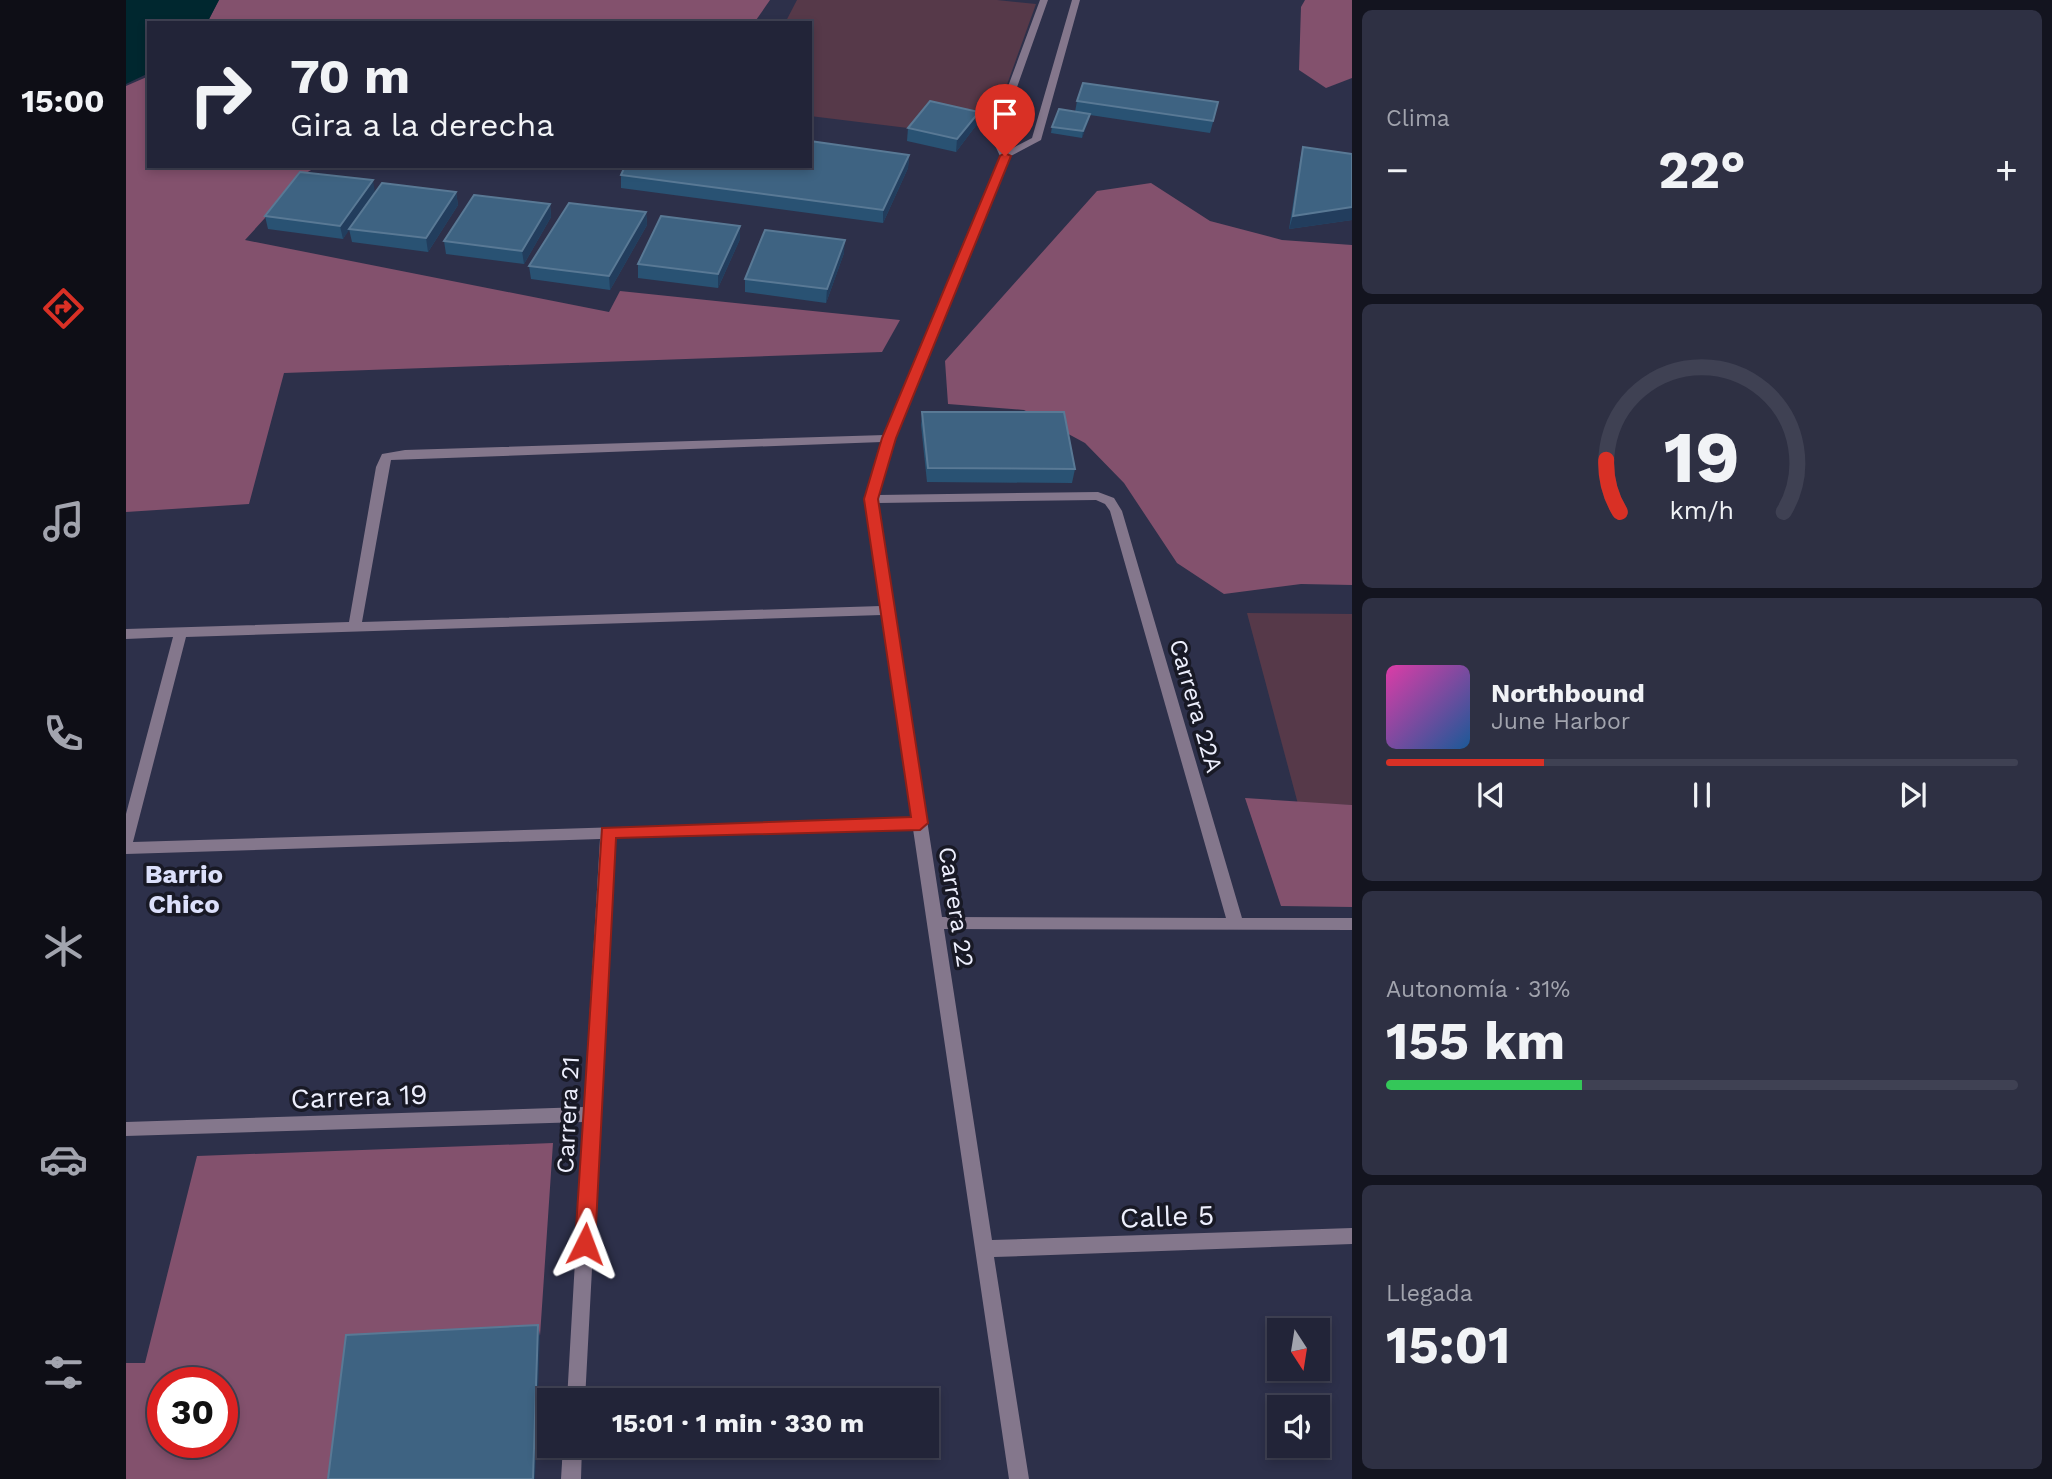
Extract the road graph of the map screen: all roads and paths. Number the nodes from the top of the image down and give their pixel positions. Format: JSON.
{"nodes":[{"id":1,"x":1044,"y":0,"type":"edge"},
{"id":2,"x":1076,"y":0,"type":"edge"},
{"id":3,"x":1005,"y":156,"type":"junction"},
{"id":4,"x":889,"y":438,"type":"junction"},
{"id":5,"x":871,"y":499,"type":"junction"},
{"id":6,"x":888,"y":610,"type":"junction"},
{"id":7,"x":355,"y":627,"type":"junction"},
{"id":8,"x":181,"y":632,"type":"junction"},
{"id":9,"x":126,"y":634,"type":"edge"},
{"id":10,"x":920,"y":823,"type":"junction"},
{"id":11,"x":608,"y":832,"type":"junction"},
{"id":12,"x":126,"y":842,"type":"edge"},
{"id":13,"x":126,"y":848,"type":"edge"},
{"id":14,"x":935,"y":923,"type":"junction"},
{"id":15,"x":1236,"y":924,"type":"junction"},
{"id":16,"x":1352,"y":924,"type":"edge"},
{"id":17,"x":593,"y":1114,"type":"junction"},
{"id":18,"x":126,"y":1129,"type":"edge"},
{"id":19,"x":1352,"y":1236,"type":"edge"},
{"id":20,"x":984,"y":1249,"type":"junction"},
{"id":21,"x":577,"y":1388,"type":"edge"},
{"id":22,"x":572,"y":1458,"type":"edge"},
{"id":23,"x":571,"y":1479,"type":"edge"},
{"id":24,"x":1019,"y":1479,"type":"edge"}],
"edges":[{"from":1,"to":3,"type":"street"},
{"from":2,"to":3,"type":"street"},
{"from":3,"to":4,"type":"street","name":"Carrera 22"},
{"from":4,"to":5,"type":"street","name":"Carrera 22"},
{"from":4,"to":7,"type":"street"},
{"from":5,"to":6,"type":"street","name":"Carrera 22"},
{"from":5,"to":15,"type":"street","name":"Carrera 22A"},
{"from":6,"to":7,"type":"street"},
{"from":6,"to":10,"type":"street","name":"Carrera 22"},
{"from":7,"to":8,"type":"street"},
{"from":8,"to":9,"type":"street"},
{"from":8,"to":12,"type":"street"},
{"from":10,"to":11,"type":"street"},
{"from":10,"to":14,"type":"street","name":"Carrera 22"},
{"from":11,"to":13,"type":"street"},
{"from":11,"to":17,"type":"street","name":"Carrera 21"},
{"from":14,"to":15,"type":"street"},
{"from":14,"to":20,"type":"street","name":"Carrera 22"},
{"from":15,"to":16,"type":"street"},
{"from":17,"to":18,"type":"street","name":"Carrera 19"},
{"from":17,"to":21,"type":"street","name":"Carrera 21"},
{"from":19,"to":20,"type":"street","name":"Calle 5"},
{"from":20,"to":24,"type":"street","name":"Carrera 22"},
{"from":22,"to":23,"type":"street"}]}
